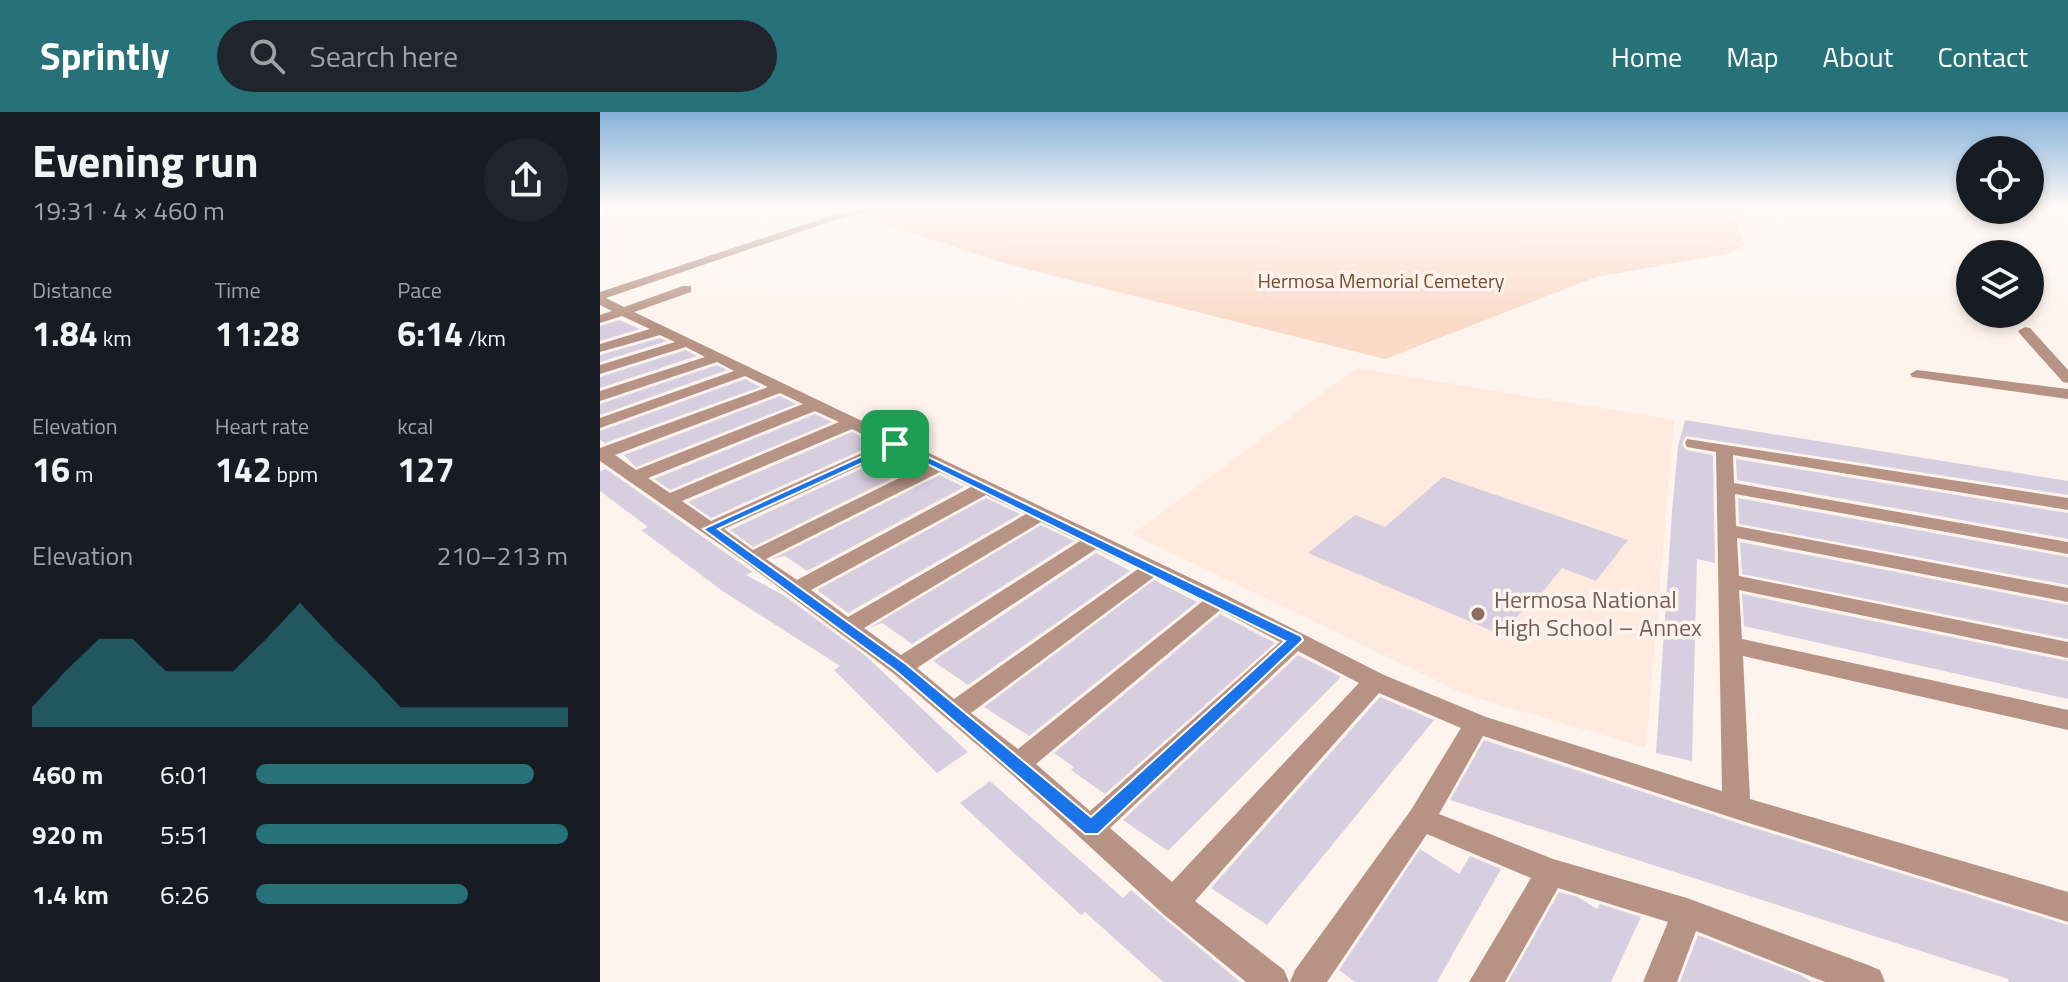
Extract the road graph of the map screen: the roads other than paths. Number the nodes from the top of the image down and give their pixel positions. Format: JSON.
{"nodes":[{"id":1,"x":750,"y":247,"type":"edge"},
{"id":2,"x":687,"y":289,"type":"dead end"},
{"id":3,"x":600,"y":298,"type":"edge"},
{"id":4,"x":626,"y":310,"type":"junction"},
{"id":5,"x":600,"y":319,"type":"edge"},
{"id":6,"x":665,"y":329,"type":"junction"},
{"id":7,"x":2025,"y":331,"type":"dead end"},
{"id":8,"x":689,"y":342,"type":"junction"},
{"id":9,"x":600,"y":348,"type":"edge"},
{"id":10,"x":721,"y":356,"type":"junction"},
{"id":11,"x":600,"y":370,"type":"edge"},
{"id":12,"x":749,"y":370,"type":"junction"},
{"id":13,"x":1917,"y":374,"type":"dead end"},
{"id":14,"x":2068,"y":379,"type":"edge"},
{"id":15,"x":782,"y":387,"type":"junction"},
{"id":16,"x":2068,"y":394,"type":"edge"},
{"id":17,"x":600,"y":396,"type":"edge"},
{"id":18,"x":815,"y":405,"type":"junction"},
{"id":19,"x":600,"y":423,"type":"edge"},
{"id":20,"x":852,"y":423,"type":"junction"},
{"id":21,"x":1693,"y":443,"type":"dead end"},
{"id":22,"x":895,"y":444,"type":"junction"},
{"id":23,"x":1724,"y":448,"type":"junction"},
{"id":24,"x":601,"y":454,"type":"edge"},
{"id":25,"x":939,"y":466,"type":"junction"},
{"id":26,"x":636,"y":476,"type":"junction"},
{"id":27,"x":986,"y":487,"type":"junction"},
{"id":28,"x":1726,"y":487,"type":"junction"},
{"id":29,"x":667,"y":501,"type":"junction"},
{"id":30,"x":2068,"y":504,"type":"edge"},
{"id":31,"x":1040,"y":514,"type":"junction"},
{"id":32,"x":709,"y":529,"type":"junction"},
{"id":33,"x":1726,"y":530,"type":"junction"},
{"id":34,"x":1095,"y":540,"type":"junction"},
{"id":35,"x":2068,"y":548,"type":"edge"},
{"id":36,"x":752,"y":558,"type":"junction"},
{"id":37,"x":1153,"y":568,"type":"junction"},
{"id":38,"x":1728,"y":581,"type":"junction"},
{"id":39,"x":795,"y":590,"type":"junction"},
{"id":40,"x":2068,"y":595,"type":"edge"},
{"id":41,"x":1218,"y":600,"type":"junction"},
{"id":42,"x":849,"y":627,"type":"junction"},
{"id":43,"x":1296,"y":640,"type":"junction"},
{"id":44,"x":1731,"y":645,"type":"junction"},
{"id":45,"x":2068,"y":650,"type":"edge"},
{"id":46,"x":901,"y":667,"type":"junction"},
{"id":47,"x":1375,"y":681,"type":"junction"},
{"id":48,"x":953,"y":713,"type":"junction"},
{"id":49,"x":2068,"y":720,"type":"edge"},
{"id":50,"x":1477,"y":724,"type":"junction"},
{"id":51,"x":1018,"y":764,"type":"junction"},
{"id":52,"x":1736,"y":807,"type":"junction"},
{"id":53,"x":1421,"y":819,"type":"junction"},
{"id":54,"x":1091,"y":828,"type":"junction"},
{"id":55,"x":1551,"y":872,"type":"junction"},
{"id":56,"x":1173,"y":903,"type":"junction"},
{"id":57,"x":2068,"y":907,"type":"edge"},
{"id":58,"x":1687,"y":913,"type":"junction"},
{"id":59,"x":1854,"y":980,"type":"edge"},
{"id":60,"x":1272,"y":982,"type":"edge"},
{"id":61,"x":1307,"y":982,"type":"edge"},
{"id":62,"x":1486,"y":982,"type":"edge"},
{"id":63,"x":1660,"y":982,"type":"edge"}],
"edges":[{"from":1,"to":3,"type":"street"},
{"from":2,"to":4,"type":"street"},
{"from":3,"to":4,"type":"street"},
{"from":4,"to":5,"type":"street"},
{"from":4,"to":6,"type":"street"},
{"from":6,"to":8,"type":"street"},
{"from":6,"to":9,"type":"street"},
{"from":7,"to":14,"type":"street"},
{"from":8,"to":10,"type":"street"},
{"from":8,"to":11,"type":"street"},
{"from":10,"to":12,"type":"street"},
{"from":10,"to":17,"type":"street"},
{"from":12,"to":15,"type":"street"},
{"from":12,"to":19,"type":"street"},
{"from":13,"to":16,"type":"street"},
{"from":15,"to":18,"type":"street"},
{"from":15,"to":24,"type":"street"},
{"from":18,"to":20,"type":"street"},
{"from":18,"to":26,"type":"street"},
{"from":20,"to":22,"type":"street"},
{"from":20,"to":29,"type":"street"},
{"from":21,"to":23,"type":"street"},
{"from":22,"to":25,"type":"street"},
{"from":22,"to":32,"type":"street"},
{"from":23,"to":28,"type":"street"},
{"from":23,"to":30,"type":"street"},
{"from":24,"to":26,"type":"street"},
{"from":25,"to":27,"type":"street"},
{"from":25,"to":36,"type":"street"},
{"from":26,"to":29,"type":"street"},
{"from":27,"to":31,"type":"street"},
{"from":27,"to":39,"type":"street"},
{"from":28,"to":33,"type":"street"},
{"from":28,"to":35,"type":"street"},
{"from":29,"to":32,"type":"street"},
{"from":31,"to":34,"type":"street"},
{"from":31,"to":42,"type":"street"},
{"from":32,"to":36,"type":"street"},
{"from":33,"to":38,"type":"street"},
{"from":33,"to":40,"type":"street"},
{"from":34,"to":37,"type":"street"},
{"from":34,"to":46,"type":"street"},
{"from":36,"to":39,"type":"street"},
{"from":37,"to":41,"type":"street"},
{"from":37,"to":48,"type":"street"},
{"from":38,"to":44,"type":"street"},
{"from":38,"to":45,"type":"street"},
{"from":39,"to":42,"type":"street"},
{"from":41,"to":43,"type":"street"},
{"from":41,"to":51,"type":"street"},
{"from":42,"to":46,"type":"street"},
{"from":43,"to":47,"type":"street"},
{"from":43,"to":54,"type":"street"},
{"from":44,"to":49,"type":"street"},
{"from":44,"to":52,"type":"street"},
{"from":46,"to":48,"type":"street"},
{"from":47,"to":50,"type":"street"},
{"from":47,"to":56,"type":"street"},
{"from":48,"to":51,"type":"street"},
{"from":50,"to":52,"type":"street"},
{"from":50,"to":53,"type":"street"},
{"from":51,"to":54,"type":"street"},
{"from":52,"to":57,"type":"street"},
{"from":53,"to":55,"type":"street"},
{"from":53,"to":61,"type":"street"},
{"from":54,"to":56,"type":"street"},
{"from":55,"to":58,"type":"street"},
{"from":55,"to":62,"type":"street"},
{"from":56,"to":60,"type":"street"},
{"from":58,"to":59,"type":"street"},
{"from":58,"to":63,"type":"street"}]}
